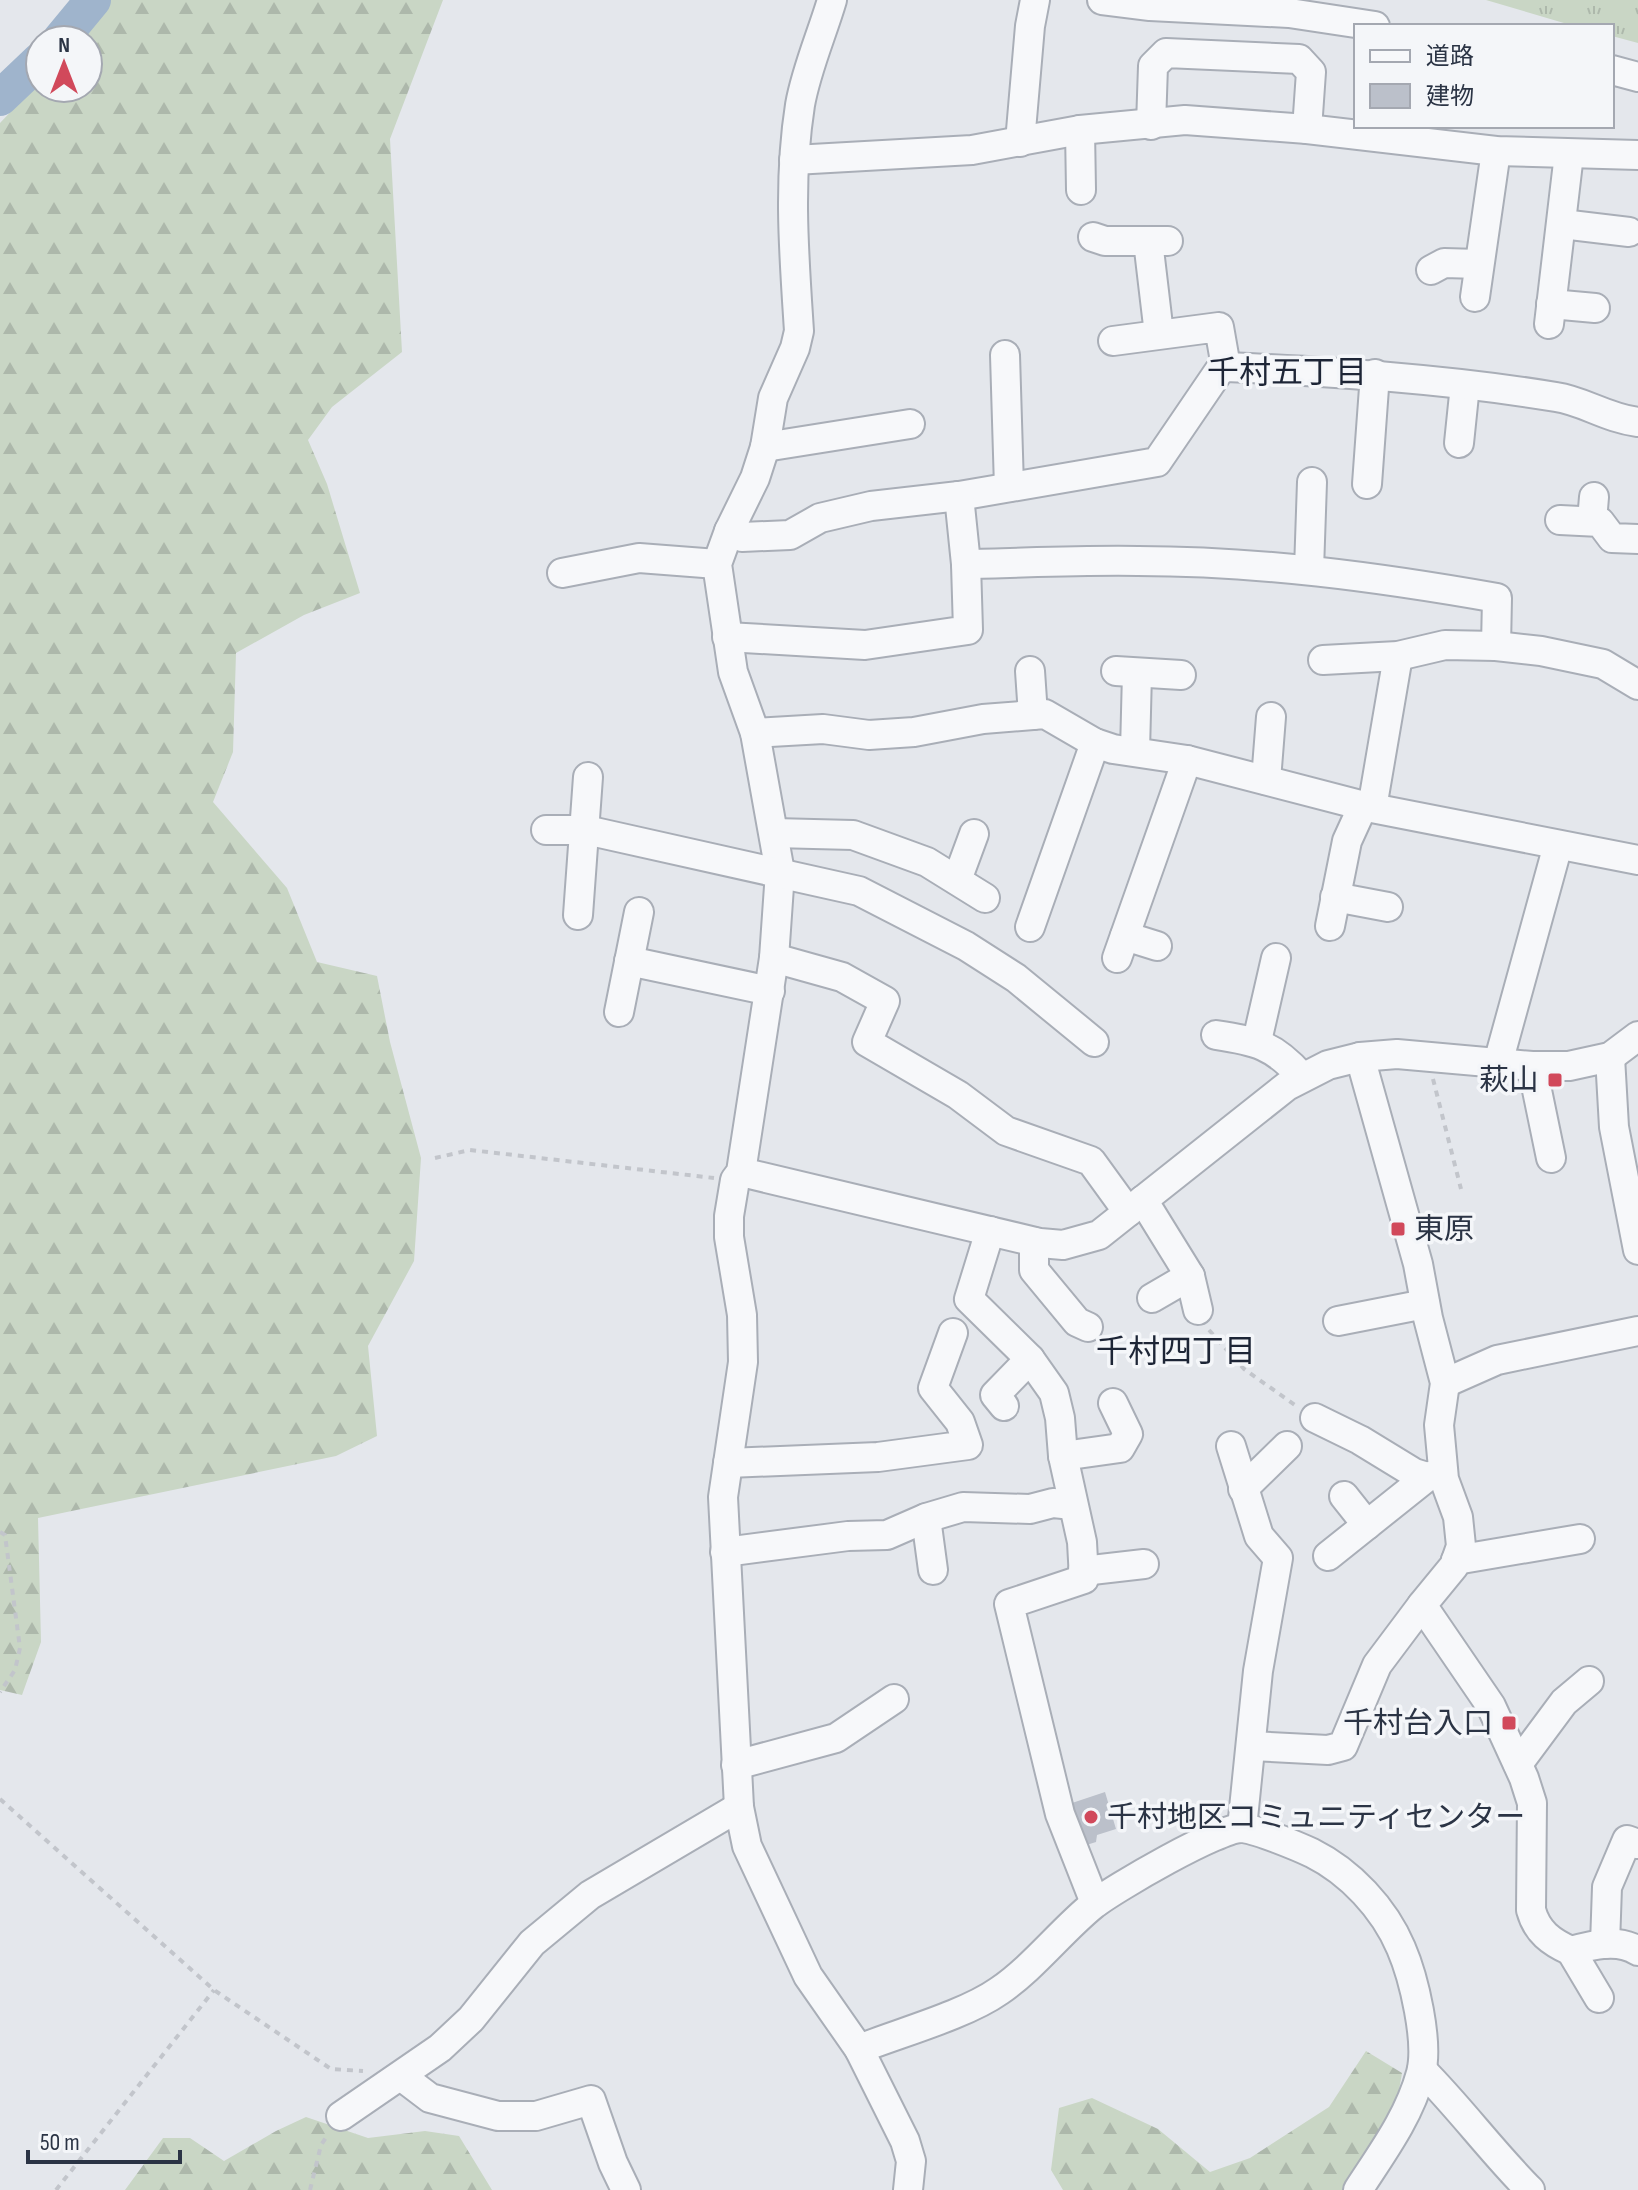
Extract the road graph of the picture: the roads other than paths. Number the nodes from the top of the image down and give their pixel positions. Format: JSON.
{"nodes":[{"id":1,"x":832,"y":0,"type":"edge"},
{"id":2,"x":1035,"y":0,"type":"edge"},
{"id":3,"x":1102,"y":0,"type":"edge"},
{"id":4,"x":1150,"y":3,"type":"edge"},
{"id":5,"x":1362,"y":24,"type":"edge"},
{"id":6,"x":1614,"y":71,"type":"edge"},
{"id":7,"x":1638,"y":77,"type":"edge"},
{"id":8,"x":1151,"y":125,"type":"junction"},
{"id":9,"x":1307,"y":129,"type":"junction"},
{"id":10,"x":1080,"y":130,"type":"junction"},
{"id":11,"x":1020,"y":142,"type":"junction"},
{"id":12,"x":1496,"y":151,"type":"junction"},
{"id":13,"x":1569,"y":154,"type":"junction"},
{"id":14,"x":1638,"y":155,"type":"edge"},
{"id":15,"x":794,"y":160,"type":"junction"},
{"id":16,"x":1081,"y":190,"type":"dead end"},
{"id":17,"x":1562,"y":224,"type":"junction"},
{"id":18,"x":1629,"y":232,"type":"dead end"},
{"id":19,"x":1093,"y":237,"type":"dead end"},
{"id":20,"x":1479,"y":264,"type":"junction"},
{"id":21,"x":1431,"y":270,"type":"dead end"},
{"id":22,"x":1475,"y":297,"type":"dead end"},
{"id":23,"x":1595,"y":308,"type":"dead end"},
{"id":24,"x":1159,"y":334,"type":"junction"},
{"id":25,"x":1113,"y":341,"type":"dead end"},
{"id":26,"x":1005,"y":355,"type":"dead end"},
{"id":27,"x":1226,"y":367,"type":"junction"},
{"id":28,"x":1375,"y":374,"type":"junction"},
{"id":29,"x":1465,"y":385,"type":"junction"},
{"id":30,"x":1638,"y":422,"type":"edge"},
{"id":31,"x":910,"y":424,"type":"dead end"},
{"id":32,"x":1459,"y":443,"type":"dead end"},
{"id":33,"x":765,"y":447,"type":"junction"},
{"id":34,"x":1312,"y":482,"type":"dead end"},
{"id":35,"x":1367,"y":484,"type":"dead end"},
{"id":36,"x":1009,"y":487,"type":"junction"},
{"id":37,"x":959,"y":496,"type":"junction"},
{"id":38,"x":1560,"y":520,"type":"dead end"},
{"id":39,"x":729,"y":531,"type":"junction"},
{"id":40,"x":1638,"y":539,"type":"edge"},
{"id":41,"x":717,"y":564,"type":"junction"},
{"id":42,"x":966,"y":564,"type":"junction"},
{"id":43,"x":1309,"y":570,"type":"junction"},
{"id":44,"x":562,"y":573,"type":"dead end"},
{"id":45,"x":727,"y":637,"type":"junction"},
{"id":46,"x":1496,"y":646,"type":"junction"},
{"id":47,"x":1398,"y":656,"type":"junction"},
{"id":48,"x":1323,"y":660,"type":"dead end"},
{"id":49,"x":1025,"y":672,"type":"dead end"},
{"id":50,"x":1181,"y":675,"type":"dead end"},
{"id":51,"x":1638,"y":685,"type":"edge"},
{"id":52,"x":1033,"y":715,"type":"junction"},
{"id":53,"x":1271,"y":717,"type":"dead end"},
{"id":54,"x":755,"y":733,"type":"junction"},
{"id":55,"x":1095,"y":743,"type":"junction"},
{"id":56,"x":1135,"y":751,"type":"junction"},
{"id":57,"x":1187,"y":760,"type":"junction"},
{"id":58,"x":588,"y":777,"type":"dead end"},
{"id":59,"x":1266,"y":780,"type":"junction"},
{"id":60,"x":1368,"y":807,"type":"junction"},
{"id":61,"x":546,"y":830,"type":"dead end"},
{"id":62,"x":586,"y":830,"type":"junction"},
{"id":63,"x":774,"y":833,"type":"junction"},
{"id":64,"x":974,"y":834,"type":"dead end"},
{"id":65,"x":1558,"y":845,"type":"junction"},
{"id":66,"x":1638,"y":860,"type":"edge"},
{"id":67,"x":780,"y":872,"type":"junction"},
{"id":68,"x":957,"y":880,"type":"junction"},
{"id":69,"x":1335,"y":897,"type":"junction"},
{"id":70,"x":985,"y":898,"type":"dead end"},
{"id":71,"x":1388,"y":907,"type":"dead end"},
{"id":72,"x":639,"y":912,"type":"dead end"},
{"id":73,"x":578,"y":915,"type":"dead end"},
{"id":74,"x":1330,"y":926,"type":"dead end"},
{"id":75,"x":1030,"y":927,"type":"dead end"},
{"id":76,"x":1157,"y":946,"type":"dead end"},
{"id":77,"x":774,"y":958,"type":"junction"},
{"id":78,"x":1276,"y":958,"type":"dead end"},
{"id":79,"x":629,"y":961,"type":"junction"},
{"id":80,"x":770,"y":991,"type":"junction"},
{"id":81,"x":619,"y":1012,"type":"dead end"},
{"id":82,"x":1216,"y":1035,"type":"dead end"},
{"id":83,"x":1638,"y":1036,"type":"edge"},
{"id":84,"x":1257,"y":1041,"type":"junction"},
{"id":85,"x":1094,"y":1042,"type":"dead end"},
{"id":86,"x":1360,"y":1057,"type":"junction"},
{"id":87,"x":1610,"y":1057,"type":"junction"},
{"id":88,"x":1498,"y":1063,"type":"junction"},
{"id":89,"x":1532,"y":1066,"type":"junction"},
{"id":90,"x":1302,"y":1077,"type":"junction"},
{"id":91,"x":1551,"y":1158,"type":"dead end"},
{"id":92,"x":738,"y":1176,"type":"junction"},
{"id":93,"x":1136,"y":1206,"type":"junction"},
{"id":94,"x":990,"y":1231,"type":"junction"},
{"id":95,"x":1034,"y":1242,"type":"junction"},
{"id":96,"x":1638,"y":1250,"type":"edge"},
{"id":97,"x":1190,"y":1276,"type":"junction"},
{"id":98,"x":1152,"y":1298,"type":"dead end"},
{"id":99,"x":1425,"y":1304,"type":"junction"},
{"id":100,"x":1198,"y":1310,"type":"road end"},
{"id":101,"x":1338,"y":1321,"type":"dead end"},
{"id":102,"x":1088,"y":1327,"type":"dead end"},
{"id":103,"x":1638,"y":1331,"type":"edge"},
{"id":104,"x":953,"y":1333,"type":"dead end"},
{"id":105,"x":1030,"y":1359,"type":"junction"},
{"id":106,"x":1445,"y":1383,"type":"junction"},
{"id":107,"x":1004,"y":1406,"type":"dead end"},
{"id":108,"x":1123,"y":1411,"type":"dead end"},
{"id":109,"x":1315,"y":1418,"type":"road end"},
{"id":110,"x":1231,"y":1446,"type":"dead end"},
{"id":111,"x":1287,"y":1446,"type":"dead end"},
{"id":112,"x":1063,"y":1456,"type":"junction"},
{"id":113,"x":728,"y":1463,"type":"junction"},
{"id":114,"x":1435,"y":1474,"type":"junction"},
{"id":115,"x":1243,"y":1489,"type":"junction"},
{"id":116,"x":1344,"y":1496,"type":"dead end"},
{"id":117,"x":1073,"y":1505,"type":"junction"},
{"id":118,"x":926,"y":1518,"type":"junction"},
{"id":119,"x":1367,"y":1525,"type":"junction"},
{"id":120,"x":1580,"y":1539,"type":"dead end"},
{"id":121,"x":725,"y":1552,"type":"junction"},
{"id":122,"x":1328,"y":1556,"type":"dead end"},
{"id":123,"x":1456,"y":1560,"type":"junction"},
{"id":124,"x":1144,"y":1564,"type":"dead end"},
{"id":125,"x":933,"y":1570,"type":"dead end"},
{"id":126,"x":1083,"y":1571,"type":"junction"},
{"id":127,"x":1422,"y":1605,"type":"junction"},
{"id":128,"x":1589,"y":1681,"type":"dead end"},
{"id":129,"x":894,"y":1699,"type":"dead end"},
{"id":130,"x":1251,"y":1746,"type":"junction"},
{"id":131,"x":1518,"y":1764,"type":"junction"},
{"id":132,"x":736,"y":1765,"type":"junction"},
{"id":133,"x":739,"y":1807,"type":"junction"},
{"id":134,"x":1242,"y":1828,"type":"junction"},
{"id":135,"x":1638,"y":1844,"type":"edge"},
{"id":136,"x":1095,"y":1903,"type":"junction"},
{"id":137,"x":1605,"y":1944,"type":"junction"},
{"id":138,"x":1571,"y":1951,"type":"junction"},
{"id":139,"x":1638,"y":1951,"type":"edge"},
{"id":140,"x":1599,"y":1998,"type":"dead end"},
{"id":141,"x":859,"y":2049,"type":"junction"},
{"id":142,"x":1422,"y":2070,"type":"junction"},
{"id":143,"x":401,"y":2076,"type":"junction"},
{"id":144,"x":341,"y":2116,"type":"road end"},
{"id":145,"x":626,"y":2190,"type":"edge"},
{"id":146,"x":908,"y":2190,"type":"edge"},
{"id":147,"x":1358,"y":2190,"type":"edge"},
{"id":148,"x":1530,"y":2190,"type":"edge"}],
"edges":[{"from":1,"to":15,"type":"street"},
{"from":2,"to":11,"type":"street"},
{"from":3,"to":4,"type":"street"},
{"from":4,"to":5,"type":"street"},
{"from":6,"to":7,"type":"street"},
{"from":8,"to":9,"type":"street"},
{"from":8,"to":9,"type":"street"},
{"from":8,"to":10,"type":"street"},
{"from":9,"to":12,"type":"street"},
{"from":10,"to":11,"type":"street"},
{"from":10,"to":16,"type":"street"},
{"from":11,"to":15,"type":"street"},
{"from":12,"to":13,"type":"street"},
{"from":12,"to":20,"type":"street"},
{"from":13,"to":14,"type":"street"},
{"from":13,"to":17,"type":"street"},
{"from":15,"to":33,"type":"street"},
{"from":17,"to":18,"type":"street"},
{"from":17,"to":23,"type":"street"},
{"from":19,"to":24,"type":"street"},
{"from":20,"to":21,"type":"street"},
{"from":20,"to":22,"type":"street"},
{"from":24,"to":25,"type":"street"},
{"from":24,"to":27,"type":"street"},
{"from":26,"to":36,"type":"street"},
{"from":27,"to":28,"type":"street"},
{"from":27,"to":36,"type":"street"},
{"from":28,"to":29,"type":"street"},
{"from":28,"to":35,"type":"street"},
{"from":29,"to":30,"type":"street"},
{"from":29,"to":32,"type":"street"},
{"from":31,"to":33,"type":"street"},
{"from":33,"to":39,"type":"street"},
{"from":34,"to":43,"type":"street"},
{"from":36,"to":37,"type":"street"},
{"from":37,"to":39,"type":"street"},
{"from":37,"to":42,"type":"street"},
{"from":38,"to":40,"type":"street"},
{"from":39,"to":41,"type":"street"},
{"from":41,"to":44,"type":"street"},
{"from":41,"to":45,"type":"street"},
{"from":42,"to":43,"type":"street"},
{"from":42,"to":45,"type":"street"},
{"from":43,"to":46,"type":"street"},
{"from":45,"to":54,"type":"street"},
{"from":46,"to":47,"type":"street"},
{"from":46,"to":51,"type":"street"},
{"from":47,"to":48,"type":"street"},
{"from":47,"to":60,"type":"street"},
{"from":49,"to":52,"type":"street"},
{"from":50,"to":56,"type":"street"},
{"from":52,"to":54,"type":"street"},
{"from":52,"to":55,"type":"street"},
{"from":53,"to":59,"type":"street"},
{"from":54,"to":63,"type":"street"},
{"from":55,"to":56,"type":"street"},
{"from":55,"to":75,"type":"street"},
{"from":56,"to":57,"type":"street"},
{"from":57,"to":59,"type":"street"},
{"from":57,"to":76,"type":"street"},
{"from":58,"to":62,"type":"street"},
{"from":59,"to":60,"type":"street"},
{"from":60,"to":65,"type":"street"},
{"from":60,"to":69,"type":"street"},
{"from":61,"to":62,"type":"street"},
{"from":62,"to":67,"type":"street"},
{"from":62,"to":73,"type":"street"},
{"from":63,"to":67,"type":"street"},
{"from":63,"to":68,"type":"street"},
{"from":64,"to":68,"type":"street"},
{"from":65,"to":66,"type":"street"},
{"from":65,"to":88,"type":"street"},
{"from":67,"to":77,"type":"street"},
{"from":67,"to":85,"type":"street"},
{"from":68,"to":70,"type":"street"},
{"from":69,"to":71,"type":"street"},
{"from":69,"to":74,"type":"street"},
{"from":72,"to":79,"type":"street"},
{"from":77,"to":80,"type":"street"},
{"from":77,"to":93,"type":"street"},
{"from":78,"to":84,"type":"street"},
{"from":79,"to":80,"type":"street"},
{"from":79,"to":81,"type":"street"},
{"from":80,"to":92,"type":"street"},
{"from":82,"to":84,"type":"street"},
{"from":83,"to":87,"type":"street"},
{"from":84,"to":90,"type":"street"},
{"from":86,"to":88,"type":"street"},
{"from":86,"to":90,"type":"street"},
{"from":86,"to":99,"type":"street"},
{"from":87,"to":89,"type":"street"},
{"from":87,"to":96,"type":"street"},
{"from":88,"to":89,"type":"street"},
{"from":89,"to":91,"type":"street"},
{"from":90,"to":93,"type":"street"},
{"from":92,"to":94,"type":"street"},
{"from":92,"to":113,"type":"street"},
{"from":93,"to":95,"type":"street"},
{"from":93,"to":97,"type":"street"},
{"from":94,"to":95,"type":"street"},
{"from":94,"to":105,"type":"street"},
{"from":95,"to":102,"type":"street"},
{"from":97,"to":98,"type":"street"},
{"from":97,"to":100,"type":"street"},
{"from":99,"to":101,"type":"street"},
{"from":99,"to":106,"type":"street"},
{"from":103,"to":106,"type":"street"},
{"from":104,"to":113,"type":"street"},
{"from":105,"to":107,"type":"street"},
{"from":105,"to":112,"type":"street"},
{"from":106,"to":114,"type":"street"},
{"from":108,"to":112,"type":"street"},
{"from":109,"to":114,"type":"street"},
{"from":110,"to":115,"type":"street"},
{"from":111,"to":115,"type":"street"},
{"from":112,"to":117,"type":"street"},
{"from":113,"to":121,"type":"street"},
{"from":114,"to":119,"type":"street"},
{"from":114,"to":123,"type":"street"},
{"from":115,"to":130,"type":"street"},
{"from":116,"to":119,"type":"street"},
{"from":117,"to":118,"type":"street"},
{"from":117,"to":126,"type":"street"},
{"from":118,"to":121,"type":"street"},
{"from":118,"to":125,"type":"street"},
{"from":119,"to":122,"type":"street"},
{"from":120,"to":123,"type":"street"},
{"from":121,"to":132,"type":"street"},
{"from":123,"to":127,"type":"street"},
{"from":124,"to":126,"type":"street"},
{"from":126,"to":136,"type":"street"},
{"from":127,"to":130,"type":"street"},
{"from":127,"to":131,"type":"street"},
{"from":128,"to":131,"type":"street"},
{"from":129,"to":132,"type":"street"},
{"from":130,"to":134,"type":"street"},
{"from":131,"to":138,"type":"street"},
{"from":132,"to":133,"type":"street"},
{"from":133,"to":141,"type":"street"},
{"from":133,"to":143,"type":"street"},
{"from":134,"to":136,"type":"street"},
{"from":134,"to":142,"type":"street"},
{"from":135,"to":137,"type":"street"},
{"from":136,"to":141,"type":"street"},
{"from":137,"to":138,"type":"street"},
{"from":137,"to":139,"type":"street"},
{"from":138,"to":140,"type":"street"},
{"from":141,"to":146,"type":"street"},
{"from":142,"to":147,"type":"street"},
{"from":142,"to":148,"type":"street"},
{"from":143,"to":144,"type":"street"},
{"from":143,"to":145,"type":"street"}]}
